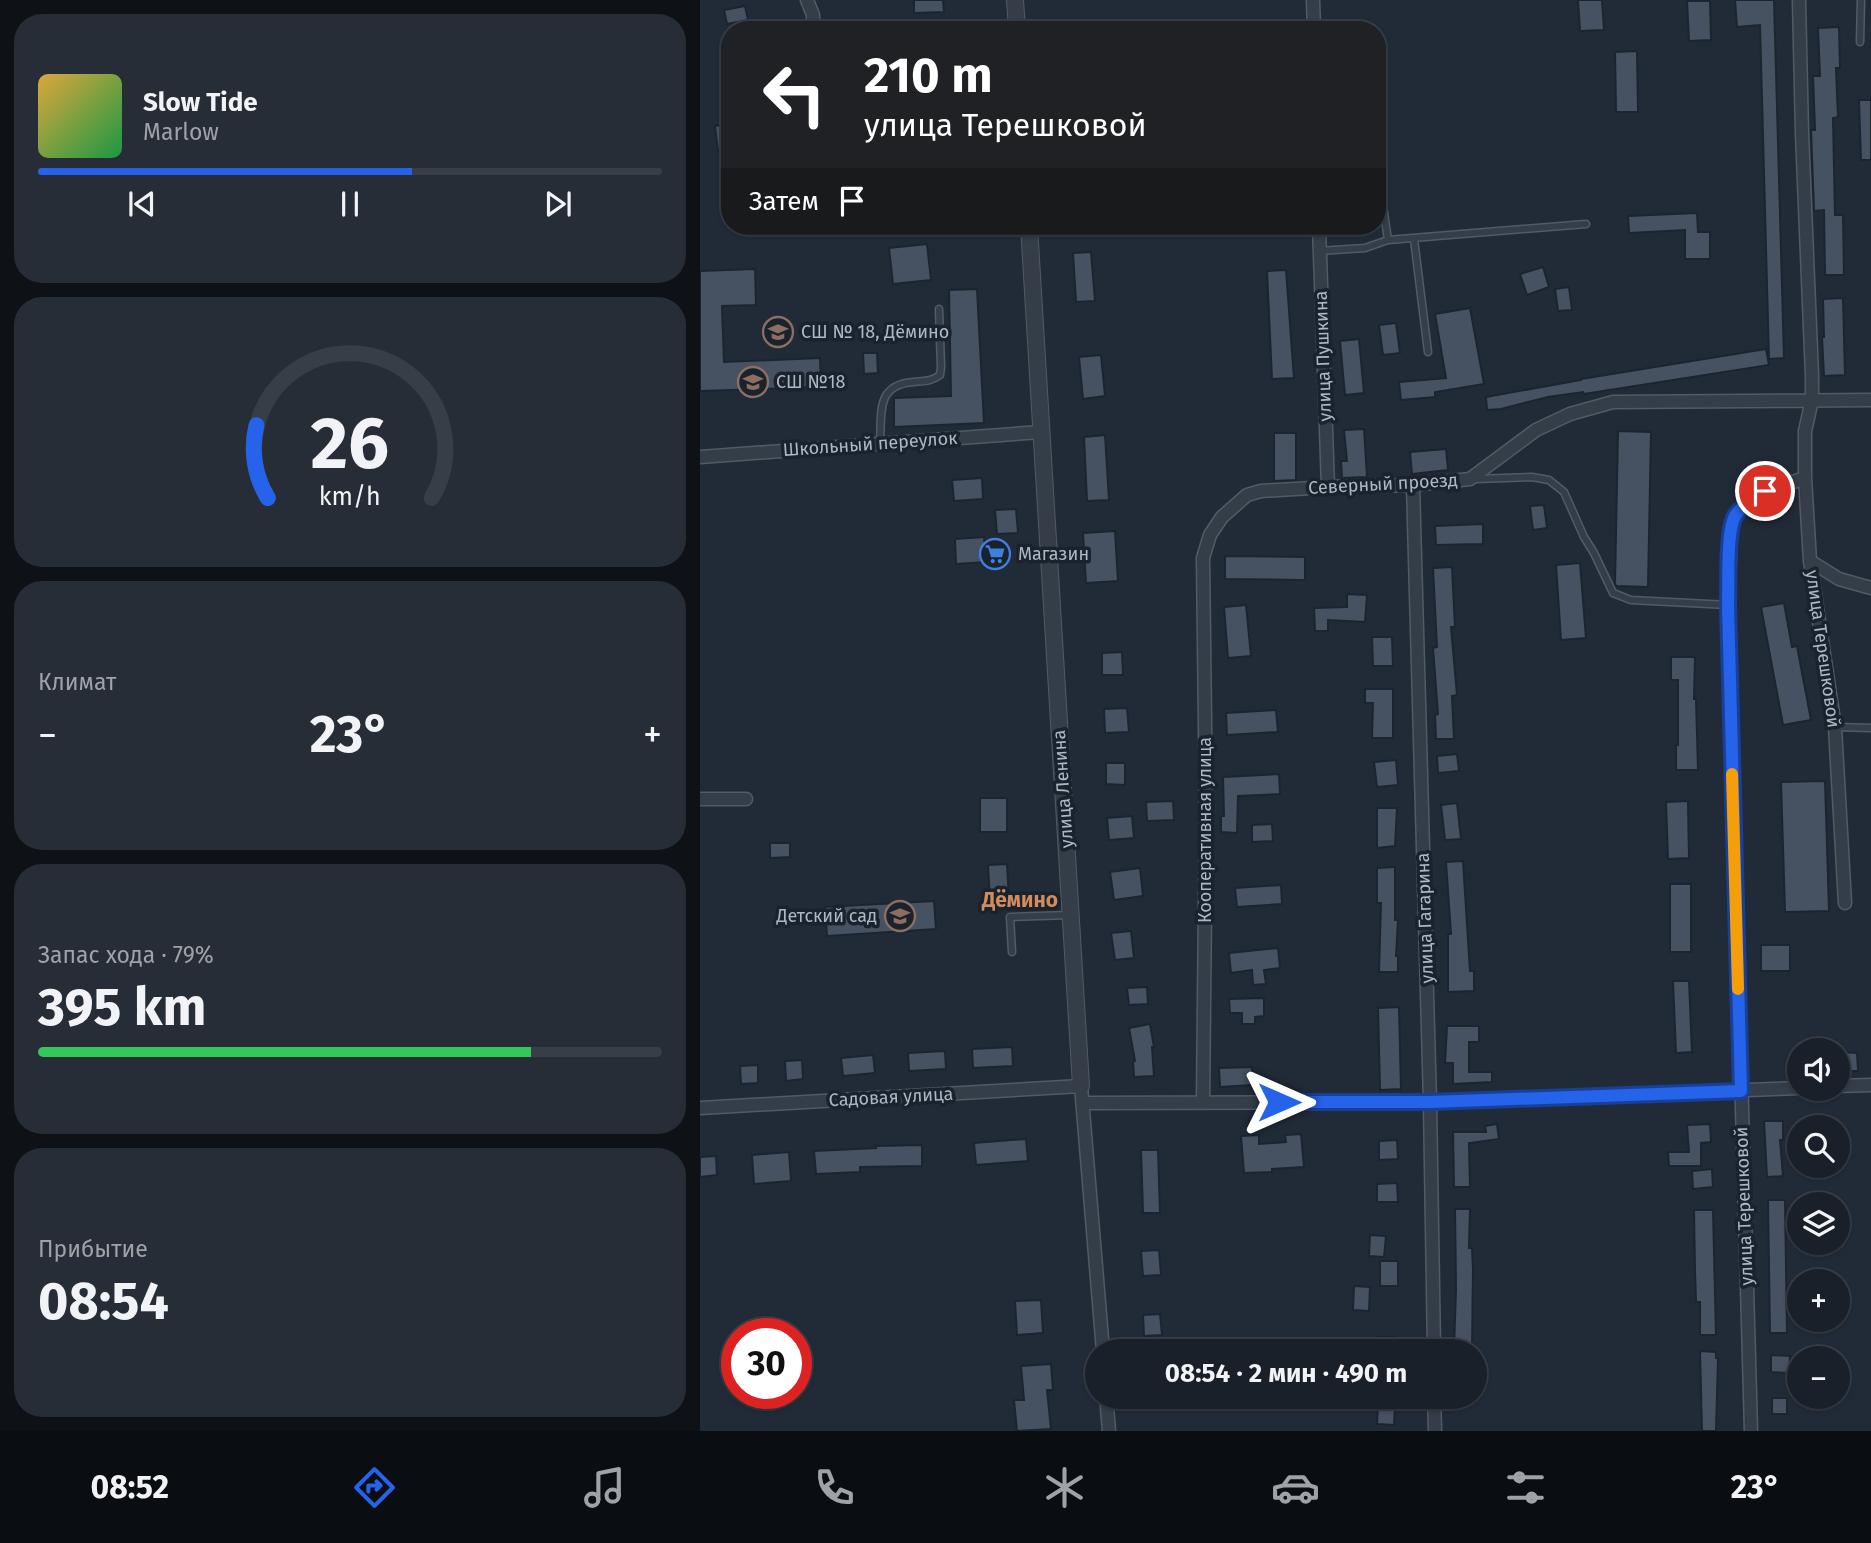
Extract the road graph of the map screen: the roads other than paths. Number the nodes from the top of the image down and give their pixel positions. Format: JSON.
{"nodes":[{"id":1,"x":807,"y":0,"type":"edge"},
{"id":2,"x":1015,"y":0,"type":"edge"},
{"id":3,"x":1313,"y":0,"type":"edge"},
{"id":4,"x":1799,"y":0,"type":"edge"},
{"id":5,"x":1861,"y":0,"type":"edge"},
{"id":6,"x":813,"y":21,"type":"edge"},
{"id":7,"x":1016,"y":21,"type":"edge"},
{"id":8,"x":1314,"y":21,"type":"edge"},
{"id":9,"x":1860,"y":42,"type":"dead end"},
{"id":10,"x":1586,"y":224,"type":"dead end"},
{"id":11,"x":1386,"y":226,"type":"edge"},
{"id":12,"x":1029,"y":235,"type":"edge"},
{"id":13,"x":1319,"y":235,"type":"edge"},
{"id":14,"x":1414,"y":239,"type":"junction"},
{"id":15,"x":1388,"y":240,"type":"junction"},
{"id":16,"x":1319,"y":251,"type":"junction"},
{"id":17,"x":939,"y":309,"type":"dead end"},
{"id":18,"x":1428,"y":352,"type":"dead end"},
{"id":19,"x":1812,"y":400,"type":"junction"},
{"id":20,"x":1871,"y":400,"type":"edge"},
{"id":21,"x":1041,"y":432,"type":"junction"},
{"id":22,"x":880,"y":443,"type":"junction"},
{"id":23,"x":700,"y":457,"type":"edge"},
{"id":24,"x":1805,"y":478,"type":"junction"},
{"id":25,"x":1470,"y":479,"type":"junction"},
{"id":26,"x":1413,"y":485,"type":"junction"},
{"id":27,"x":1328,"y":487,"type":"junction"},
{"id":28,"x":1203,"y":558,"type":"joint"},
{"id":29,"x":1810,"y":561,"type":"junction"},
{"id":30,"x":1871,"y":588,"type":"edge"},
{"id":31,"x":1728,"y":605,"type":"junction"},
{"id":32,"x":1835,"y":727,"type":"junction"},
{"id":33,"x":1871,"y":728,"type":"edge"},
{"id":34,"x":700,"y":799,"type":"edge"},
{"id":35,"x":746,"y":799,"type":"dead end"},
{"id":36,"x":1845,"y":904,"type":"dead end"},
{"id":37,"x":1071,"y":915,"type":"junction"},
{"id":38,"x":1012,"y":952,"type":"dead end"},
{"id":39,"x":1871,"y":1085,"type":"edge"},
{"id":40,"x":1082,"y":1086,"type":"junction"},
{"id":41,"x":1850,"y":1086,"type":"edge"},
{"id":42,"x":1787,"y":1089,"type":"edge"},
{"id":43,"x":1741,"y":1091,"type":"junction"},
{"id":44,"x":1203,"y":1102,"type":"junction"},
{"id":45,"x":1430,"y":1102,"type":"junction"},
{"id":46,"x":1083,"y":1103,"type":"junction"},
{"id":47,"x":700,"y":1108,"type":"edge"},
{"id":48,"x":1102,"y":1339,"type":"edge"},
{"id":49,"x":1434,"y":1339,"type":"edge"},
{"id":50,"x":1107,"y":1409,"type":"edge"},
{"id":51,"x":1434,"y":1409,"type":"edge"},
{"id":52,"x":1109,"y":1431,"type":"edge"},
{"id":53,"x":1435,"y":1431,"type":"edge"},
{"id":54,"x":1751,"y":1431,"type":"edge"}],
"edges":[{"from":1,"to":6,"type":"street"},
{"from":2,"to":7,"type":"street"},
{"from":3,"to":8,"type":"street"},
{"from":4,"to":19,"type":"street","name":"улица Терешковой"},
{"from":5,"to":9,"type":"lane"},
{"from":10,"to":14,"type":"lane"},
{"from":11,"to":15,"type":"lane"},
{"from":12,"to":21,"type":"street","name":"улица Ленина"},
{"from":13,"to":16,"type":"street","name":"улица Пушкина"},
{"from":14,"to":15,"type":"lane"},
{"from":14,"to":18,"type":"lane"},
{"from":15,"to":16,"type":"lane"},
{"from":16,"to":27,"type":"street","name":"улица Пушкина"},
{"from":17,"to":22,"type":"lane"},
{"from":19,"to":20,"type":"street","name":"Северный проезд"},
{"from":19,"to":24,"type":"street","name":"улица Терешковой"},
{"from":19,"to":25,"type":"street","name":"Северный проезд"},
{"from":21,"to":22,"type":"street","name":"Школьный переулок"},
{"from":21,"to":37,"type":"street","name":"улица Ленина"},
{"from":22,"to":23,"type":"street","name":"Школьный переулок"},
{"from":24,"to":29,"type":"street","name":"улица Терешковой"},
{"from":24,"to":31,"type":"street","name":"улица Терешковой"},
{"from":25,"to":26,"type":"street","name":"Северный проезд"},
{"from":25,"to":31,"type":"lane"},
{"from":26,"to":27,"type":"street","name":"Северный проезд"},
{"from":26,"to":45,"type":"street","name":"улица Гагарина"},
{"from":27,"to":28,"type":"street","name":"Северный проезд"},
{"from":28,"to":44,"type":"street","name":"Кооперативная улица"},
{"from":29,"to":30,"type":"street"},
{"from":29,"to":32,"type":"street","name":"улица Терешковой"},
{"from":31,"to":43,"type":"street","name":"улица Терешковой"},
{"from":32,"to":33,"type":"lane"},
{"from":32,"to":36,"type":"street","name":"улица Терешковой"},
{"from":34,"to":35,"type":"street"},
{"from":37,"to":38,"type":"lane"},
{"from":37,"to":40,"type":"street","name":"улица Ленина"},
{"from":39,"to":41,"type":"street"},
{"from":40,"to":46,"type":"street","name":"улица Ленина"},
{"from":40,"to":47,"type":"street","name":"Садовая улица"},
{"from":42,"to":43,"type":"street"},
{"from":43,"to":45,"type":"street"},
{"from":43,"to":54,"type":"street","name":"улица Терешковой"},
{"from":44,"to":45,"type":"street"},
{"from":44,"to":46,"type":"street"},
{"from":45,"to":49,"type":"street","name":"улица Гагарина"},
{"from":46,"to":48,"type":"street","name":"улица Ленина"},
{"from":50,"to":52,"type":"street"},
{"from":51,"to":53,"type":"street"}]}
